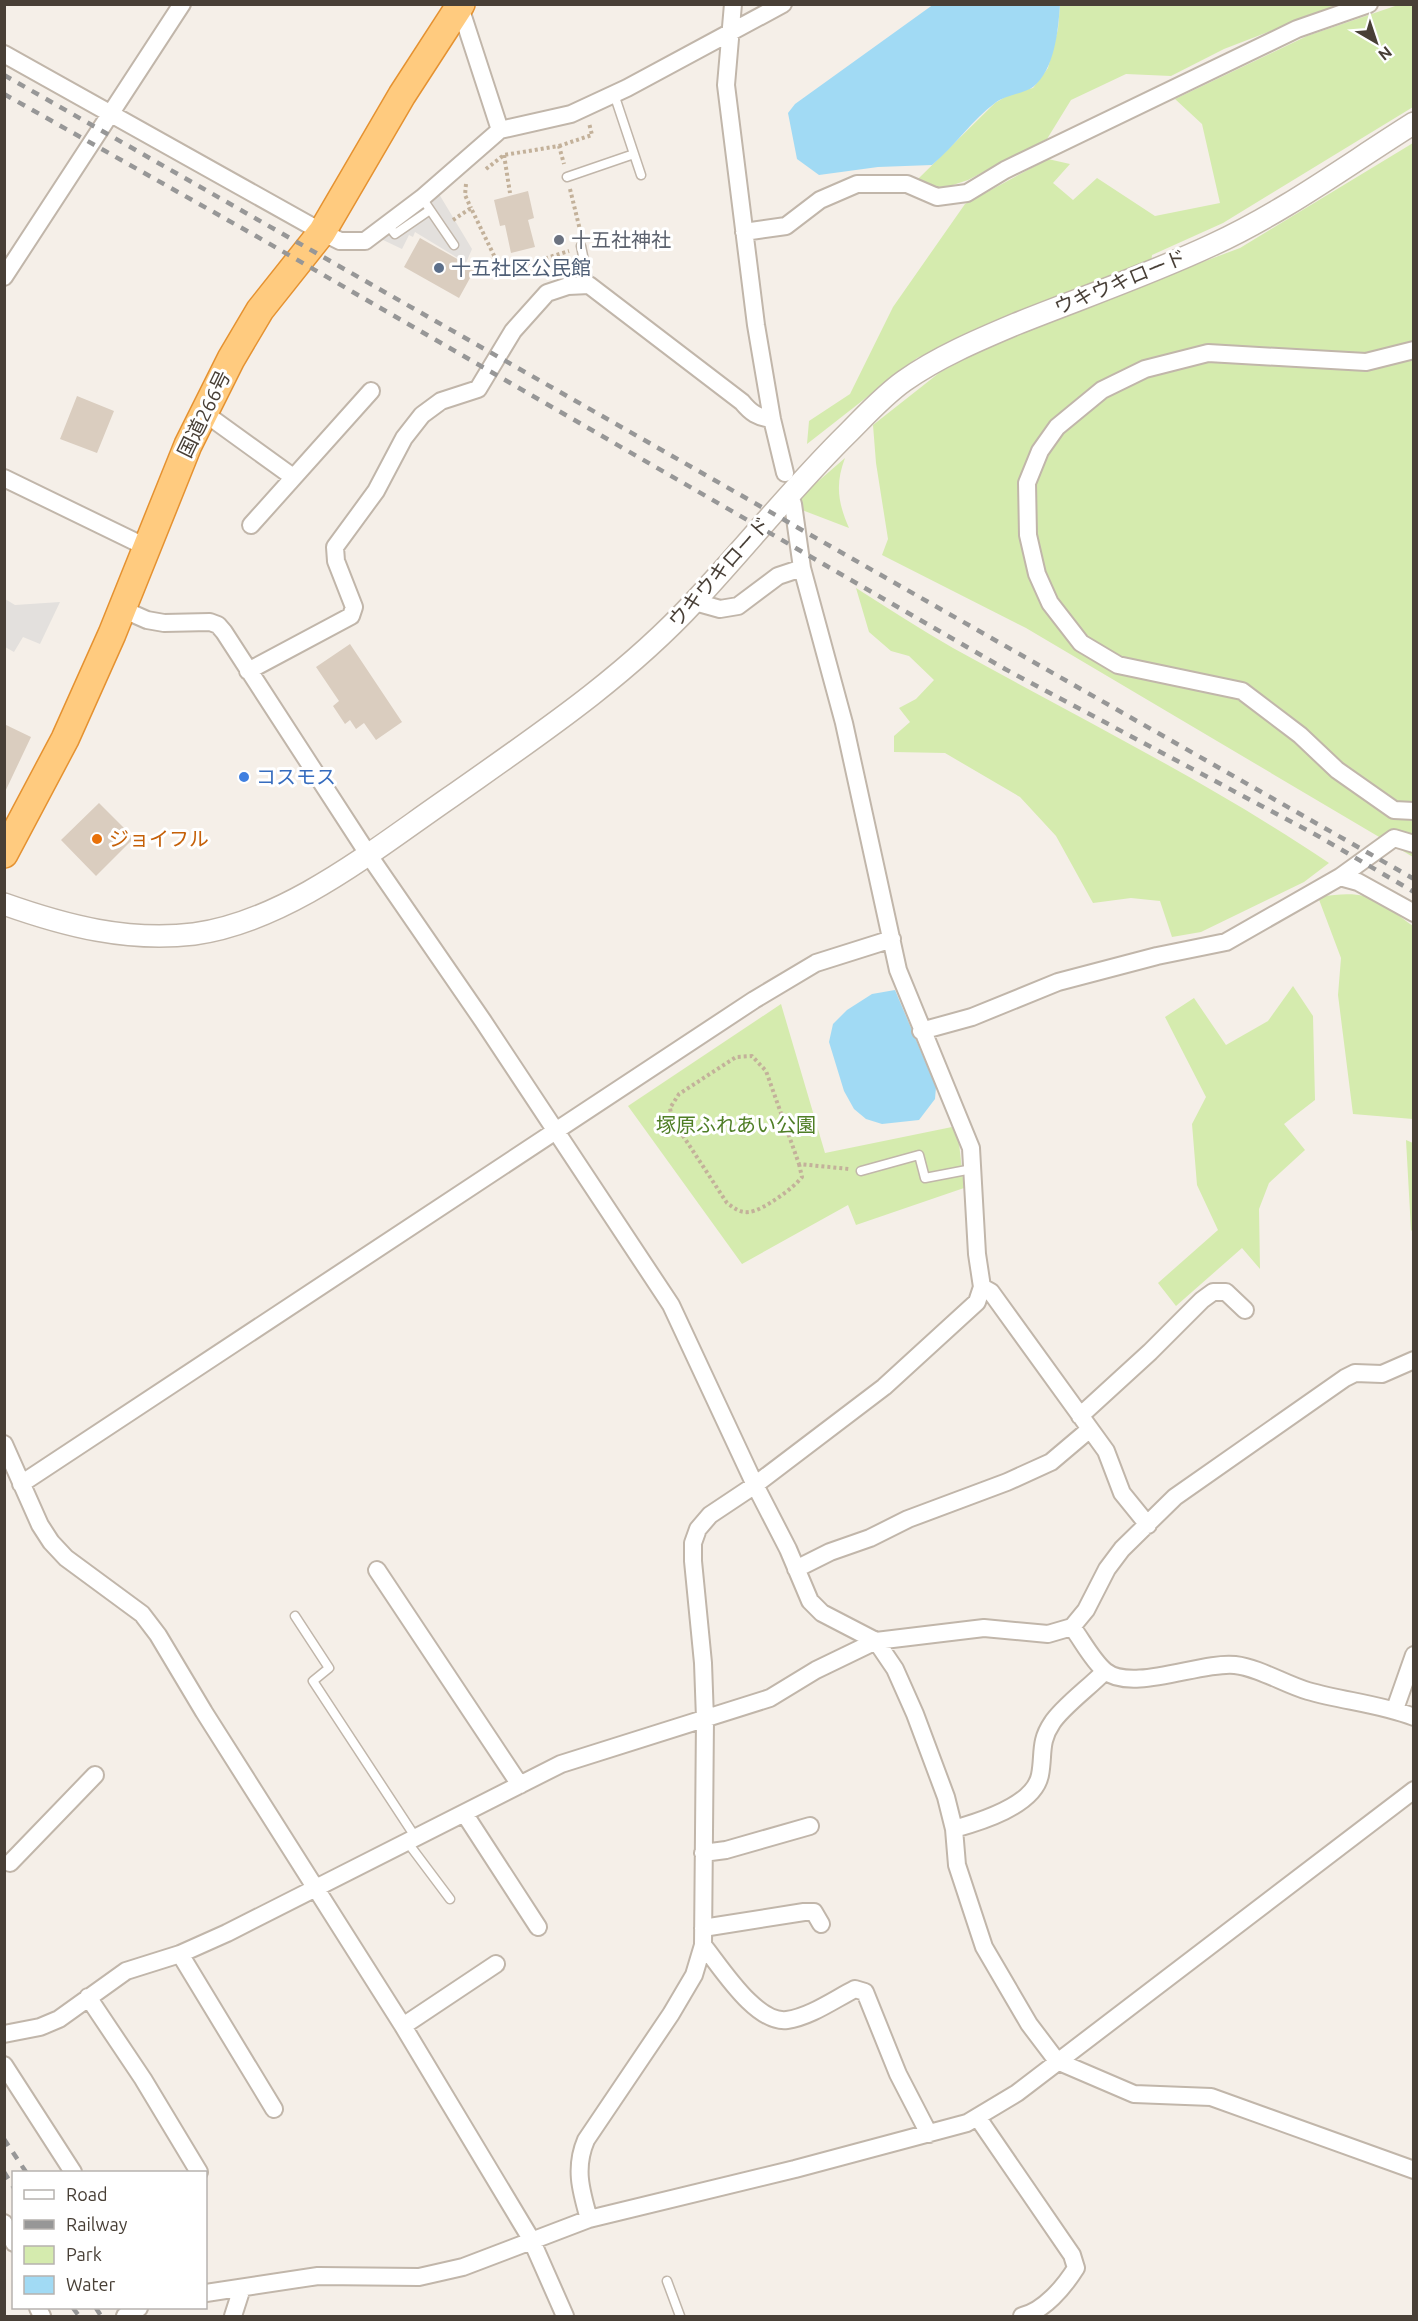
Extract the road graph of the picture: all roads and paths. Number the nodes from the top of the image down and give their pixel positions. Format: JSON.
{"nodes":[{"id":1,"x":182,"y":4,"type":"edge"},
{"id":2,"x":733,"y":4,"type":"edge"},
{"id":3,"x":783,"y":4,"type":"edge"},
{"id":4,"x":1369,"y":4,"type":"edge"},
{"id":5,"x":460,"y":5,"type":"edge"},
{"id":6,"x":731,"y":32,"type":"junction"},
{"id":7,"x":4,"y":54,"type":"edge"},
{"id":8,"x":614,"y":94,"type":"junction"},
{"id":9,"x":583,"y":108,"type":"junction"},
{"id":10,"x":113,"y":112,"type":"junction"},
{"id":11,"x":1413,"y":123,"type":"edge"},
{"id":12,"x":500,"y":130,"type":"junction"},
{"id":13,"x":559,"y":146,"type":"junction"},
{"id":14,"x":634,"y":154,"type":"junction"},
{"id":15,"x":504,"y":155,"type":"junction"},
{"id":16,"x":481,"y":173,"type":"dead end"},
{"id":17,"x":641,"y":175,"type":"dead end"},
{"id":18,"x":567,"y":177,"type":"junction"},
{"id":19,"x":473,"y":179,"type":"dead end"},
{"id":20,"x":510,"y":193,"type":"dead end"},
{"id":21,"x":426,"y":204,"type":"junction"},
{"id":22,"x":471,"y":208,"type":"junction"},
{"id":23,"x":442,"y":227,"type":"junction"},
{"id":24,"x":322,"y":232,"type":"junction"},
{"id":25,"x":744,"y":232,"type":"junction"},
{"id":26,"x":454,"y":245,"type":"dead end"},
{"id":27,"x":581,"y":246,"type":"junction"},
{"id":28,"x":4,"y":277,"type":"edge"},
{"id":29,"x":589,"y":285,"type":"junction"},
{"id":30,"x":1413,"y":350,"type":"edge"},
{"id":31,"x":371,"y":391,"type":"dead end"},
{"id":32,"x":203,"y":412,"type":"junction"},
{"id":33,"x":772,"y":419,"type":"junction"},
{"id":34,"x":785,"y":473,"type":"dead end"},
{"id":35,"x":293,"y":477,"type":"junction"},
{"id":36,"x":4,"y":478,"type":"edge"},
{"id":37,"x":793,"y":504,"type":"dead end"},
{"id":38,"x":252,"y":525,"type":"dead end"},
{"id":39,"x":146,"y":547,"type":"junction"},
{"id":40,"x":802,"y":567,"type":"junction"},
{"id":41,"x":695,"y":602,"type":"junction"},
{"id":42,"x":122,"y":609,"type":"junction"},
{"id":43,"x":248,"y":671,"type":"junction"},
{"id":44,"x":1413,"y":811,"type":"edge"},
{"id":45,"x":1413,"y":844,"type":"edge"},
{"id":46,"x":368,"y":854,"type":"junction"},
{"id":47,"x":4,"y":855,"type":"edge"},
{"id":48,"x":1340,"y":877,"type":"junction"},
{"id":49,"x":4,"y":904,"type":"edge"},
{"id":50,"x":1413,"y":913,"type":"edge"},
{"id":51,"x":891,"y":939,"type":"junction"},
{"id":52,"x":921,"y":1031,"type":"junction"},
{"id":53,"x":556,"y":1131,"type":"junction"},
{"id":54,"x":799,"y":1164,"type":"junction"},
{"id":55,"x":972,"y":1169,"type":"junction"},
{"id":56,"x":861,"y":1171,"type":"joint"},
{"id":57,"x":982,"y":1287,"type":"junction"},
{"id":58,"x":1245,"y":1310,"type":"dead end"},
{"id":59,"x":1413,"y":1360,"type":"edge"},
{"id":60,"x":1085,"y":1423,"type":"junction"},
{"id":61,"x":4,"y":1444,"type":"edge"},
{"id":62,"x":21,"y":1484,"type":"junction"},
{"id":63,"x":755,"y":1485,"type":"junction"},
{"id":64,"x":1148,"y":1525,"type":"junction"},
{"id":65,"x":796,"y":1569,"type":"junction"},
{"id":66,"x":377,"y":1570,"type":"dead end"},
{"id":67,"x":295,"y":1616,"type":"dead end"},
{"id":68,"x":1072,"y":1627,"type":"junction"},
{"id":69,"x":876,"y":1641,"type":"junction"},
{"id":70,"x":1413,"y":1655,"type":"edge"},
{"id":71,"x":1105,"y":1671,"type":"junction"},
{"id":72,"x":1395,"y":1710,"type":"junction"},
{"id":73,"x":1413,"y":1717,"type":"edge"},
{"id":74,"x":705,"y":1719,"type":"junction"},
{"id":75,"x":95,"y":1775,"type":"dead end"},
{"id":76,"x":520,"y":1785,"type":"junction"},
{"id":77,"x":1413,"y":1790,"type":"edge"},
{"id":78,"x":464,"y":1813,"type":"junction"},
{"id":79,"x":810,"y":1826,"type":"dead end"},
{"id":80,"x":954,"y":1829,"type":"junction"},
{"id":81,"x":412,"y":1840,"type":"junction"},
{"id":82,"x":704,"y":1853,"type":"junction"},
{"id":83,"x":6,"y":1864,"type":"edge"},
{"id":84,"x":315,"y":1888,"type":"junction"},
{"id":85,"x":450,"y":1899,"type":"dead end"},
{"id":86,"x":821,"y":1924,"type":"dead end"},
{"id":87,"x":538,"y":1927,"type":"dead end"},
{"id":88,"x":703,"y":1936,"type":"junction"},
{"id":89,"x":180,"y":1954,"type":"junction"},
{"id":90,"x":496,"y":1964,"type":"dead end"},
{"id":91,"x":88,"y":1997,"type":"junction"},
{"id":92,"x":403,"y":2026,"type":"junction"},
{"id":93,"x":4,"y":2034,"type":"edge"},
{"id":94,"x":1057,"y":2061,"type":"junction"},
{"id":95,"x":4,"y":2065,"type":"edge"},
{"id":96,"x":274,"y":2109,"type":"dead end"},
{"id":97,"x":978,"y":2118,"type":"junction"},
{"id":98,"x":929,"y":2134,"type":"junction"},
{"id":99,"x":1413,"y":2170,"type":"edge"},
{"id":100,"x":72,"y":2171,"type":"edge"},
{"id":101,"x":198,"y":2171,"type":"edge"},
{"id":102,"x":589,"y":2219,"type":"junction"},
{"id":103,"x":4,"y":2223,"type":"edge"},
{"id":104,"x":12,"y":2239,"type":"edge"},
{"id":105,"x":531,"y":2239,"type":"junction"},
{"id":106,"x":667,"y":2281,"type":"dead end"},
{"id":107,"x":242,"y":2288,"type":"junction"},
{"id":108,"x":207,"y":2293,"type":"edge"},
{"id":109,"x":233,"y":2316,"type":"edge"},
{"id":110,"x":565,"y":2316,"type":"edge"},
{"id":111,"x":680,"y":2316,"type":"edge"},
{"id":112,"x":1022,"y":2316,"type":"edge"}],
"edges":[{"from":1,"to":10,"type":"street"},
{"from":2,"to":6,"type":"street"},
{"from":3,"to":6,"type":"street"},
{"from":4,"to":25,"type":"street"},
{"from":5,"to":12,"type":"street"},
{"from":5,"to":24,"type":"highway","name":"国道266号"},
{"from":6,"to":8,"type":"street"},
{"from":6,"to":25,"type":"street"},
{"from":7,"to":10,"type":"street"},
{"from":8,"to":9,"type":"street"},
{"from":8,"to":14,"type":"lane"},
{"from":9,"to":12,"type":"street"},
{"from":9,"to":13,"type":"path"},
{"from":10,"to":24,"type":"street"},
{"from":10,"to":28,"type":"street"},
{"from":11,"to":41,"type":"street","name":"ウキウキロード"},
{"from":12,"to":15,"type":"path"},
{"from":12,"to":21,"type":"street"},
{"from":13,"to":15,"type":"path"},
{"from":13,"to":18,"type":"path"},
{"from":14,"to":17,"type":"lane"},
{"from":14,"to":18,"type":"lane"},
{"from":15,"to":16,"type":"path"},
{"from":15,"to":20,"type":"path"},
{"from":18,"to":27,"type":"path"},
{"from":19,"to":22,"type":"path"},
{"from":21,"to":23,"type":"lane"},
{"from":21,"to":24,"type":"street"},
{"from":22,"to":23,"type":"path"},
{"from":22,"to":27,"type":"path"},
{"from":23,"to":26,"type":"lane"},
{"from":24,"to":32,"type":"highway","name":"国道266号"},
{"from":25,"to":33,"type":"street"},
{"from":27,"to":29,"type":"lane"},
{"from":29,"to":33,"type":"street"},
{"from":29,"to":43,"type":"street"},
{"from":30,"to":44,"type":"street"},
{"from":31,"to":35,"type":"street"},
{"from":32,"to":35,"type":"street"},
{"from":32,"to":39,"type":"highway","name":"国道266号"},
{"from":33,"to":34,"type":"street"},
{"from":35,"to":38,"type":"street"},
{"from":36,"to":39,"type":"street"},
{"from":37,"to":40,"type":"street"},
{"from":39,"to":42,"type":"highway","name":"国道266号"},
{"from":40,"to":41,"type":"street"},
{"from":40,"to":51,"type":"street"},
{"from":41,"to":46,"type":"street","name":"ウキウキロード"},
{"from":42,"to":43,"type":"street"},
{"from":42,"to":47,"type":"highway","name":"国道266号"},
{"from":43,"to":46,"type":"street"},
{"from":45,"to":48,"type":"street"},
{"from":46,"to":49,"type":"street","name":"ウキウキロード"},
{"from":46,"to":53,"type":"street"},
{"from":48,"to":50,"type":"street"},
{"from":48,"to":52,"type":"street"},
{"from":51,"to":52,"type":"street"},
{"from":51,"to":53,"type":"street"},
{"from":52,"to":55,"type":"street"},
{"from":53,"to":62,"type":"street"},
{"from":53,"to":63,"type":"street"},
{"from":54,"to":54,"type":"path"},
{"from":54,"to":56,"type":"path"},
{"from":55,"to":56,"type":"lane"},
{"from":55,"to":57,"type":"street"},
{"from":57,"to":60,"type":"street"},
{"from":57,"to":63,"type":"street"},
{"from":58,"to":60,"type":"street"},
{"from":59,"to":64,"type":"street"},
{"from":60,"to":64,"type":"street"},
{"from":60,"to":65,"type":"street"},
{"from":61,"to":62,"type":"street"},
{"from":62,"to":84,"type":"street"},
{"from":63,"to":65,"type":"street"},
{"from":63,"to":74,"type":"street"},
{"from":64,"to":68,"type":"street"},
{"from":65,"to":69,"type":"street"},
{"from":66,"to":76,"type":"street"},
{"from":67,"to":81,"type":"lane"},
{"from":68,"to":69,"type":"street"},
{"from":68,"to":71,"type":"street"},
{"from":69,"to":74,"type":"street"},
{"from":69,"to":80,"type":"street"},
{"from":70,"to":72,"type":"street"},
{"from":71,"to":72,"type":"street"},
{"from":71,"to":80,"type":"street"},
{"from":72,"to":73,"type":"street"},
{"from":74,"to":76,"type":"street"},
{"from":74,"to":82,"type":"street"},
{"from":75,"to":83,"type":"street"},
{"from":76,"to":78,"type":"street"},
{"from":77,"to":94,"type":"street"},
{"from":78,"to":81,"type":"street"},
{"from":78,"to":87,"type":"street"},
{"from":79,"to":82,"type":"street"},
{"from":80,"to":94,"type":"street"},
{"from":81,"to":84,"type":"street"},
{"from":81,"to":85,"type":"lane"},
{"from":82,"to":88,"type":"street"},
{"from":84,"to":89,"type":"street"},
{"from":84,"to":92,"type":"street"},
{"from":86,"to":88,"type":"street"},
{"from":88,"to":98,"type":"street"},
{"from":88,"to":102,"type":"street"},
{"from":89,"to":91,"type":"street"},
{"from":89,"to":96,"type":"street"},
{"from":90,"to":92,"type":"street"},
{"from":91,"to":93,"type":"street"},
{"from":91,"to":101,"type":"street"},
{"from":92,"to":105,"type":"street"},
{"from":94,"to":97,"type":"street"},
{"from":94,"to":99,"type":"street"},
{"from":95,"to":100,"type":"street"},
{"from":97,"to":98,"type":"street"},
{"from":97,"to":112,"type":"street"},
{"from":98,"to":102,"type":"street"},
{"from":102,"to":105,"type":"street"},
{"from":103,"to":104,"type":"street"},
{"from":105,"to":107,"type":"street"},
{"from":105,"to":110,"type":"street"},
{"from":106,"to":111,"type":"lane"},
{"from":107,"to":108,"type":"street"},
{"from":107,"to":109,"type":"street"}]}
